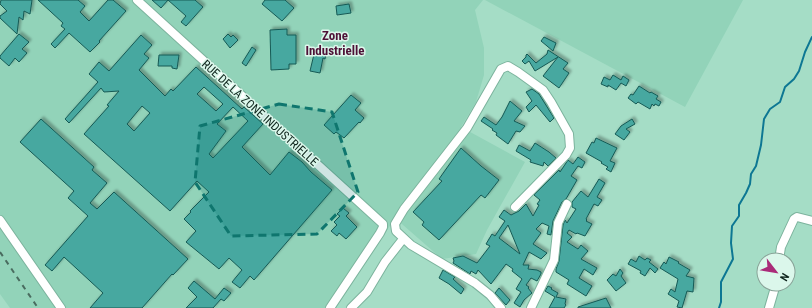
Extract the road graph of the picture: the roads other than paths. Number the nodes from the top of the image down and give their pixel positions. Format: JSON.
{"nodes":[{"id":1,"x":137,"y":0,"type":"edge"},
{"id":2,"x":567,"y":204,"type":"dead end"},
{"id":3,"x":515,"y":207,"type":"dead end"},
{"id":4,"x":0,"y":220,"type":"edge"},
{"id":5,"x":812,"y":221,"type":"edge"},
{"id":6,"x":403,"y":239,"type":"junction"},
{"id":7,"x":780,"y":252,"type":"edge"},
{"id":8,"x":774,"y":292,"type":"edge"},
{"id":9,"x":61,"y":308,"type":"edge"},
{"id":10,"x":330,"y":308,"type":"edge"},
{"id":11,"x":351,"y":308,"type":"edge"},
{"id":12,"x":501,"y":308,"type":"edge"},
{"id":13,"x":531,"y":308,"type":"edge"},
{"id":14,"x":769,"y":308,"type":"edge"}],
"edges":[{"from":1,"to":10,"type":"street","name":"RUE DE LA ZONE INDUSTRIELLE"},
{"from":2,"to":13,"type":"street"},
{"from":3,"to":6,"type":"street"},
{"from":4,"to":9,"type":"street"},
{"from":5,"to":7,"type":"street"},
{"from":6,"to":11,"type":"street"},
{"from":6,"to":12,"type":"street"},
{"from":8,"to":14,"type":"street"}]}
